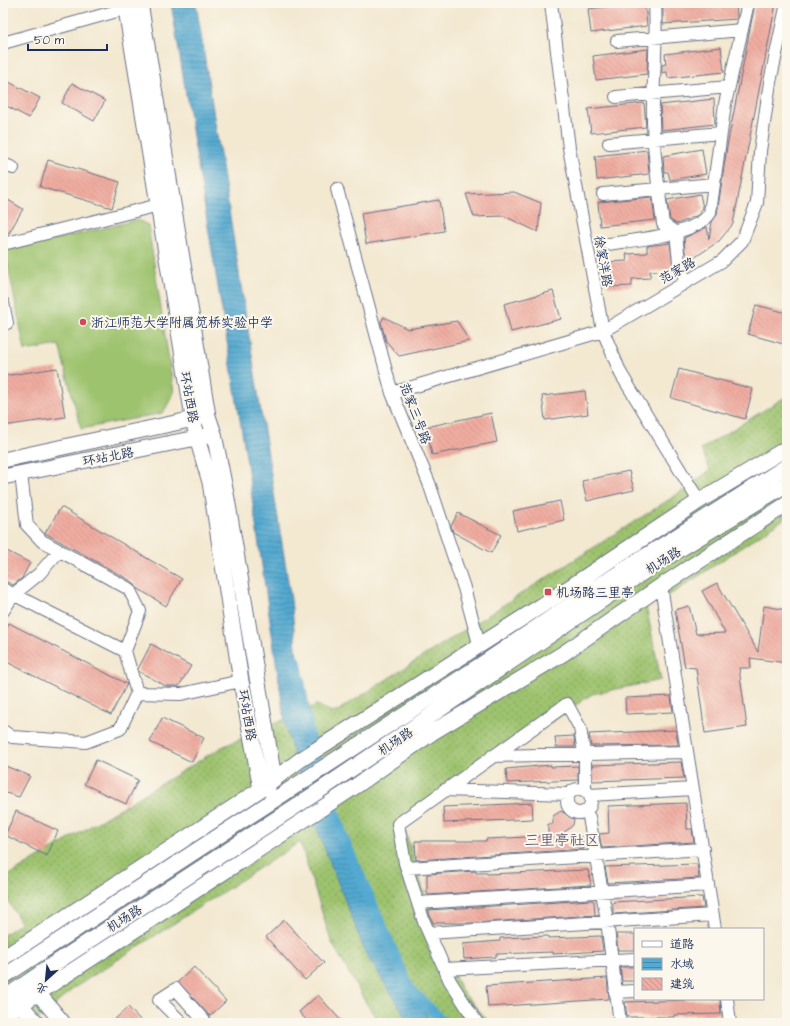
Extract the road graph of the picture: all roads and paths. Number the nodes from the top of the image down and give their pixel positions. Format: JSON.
{"nodes":[{"id":1,"x":551,"y":3,"type":"edge"},
{"id":2,"x":655,"y":3,"type":"edge"},
{"id":3,"x":748,"y":3,"type":"edge"},
{"id":4,"x":787,"y":3,"type":"edge"},
{"id":5,"x":136,"y":4,"type":"edge"},
{"id":6,"x":742,"y":30,"type":"junction"},
{"id":7,"x":656,"y":37,"type":"junction"},
{"id":8,"x":617,"y":41,"type":"dead end"},
{"id":9,"x":3,"y":43,"type":"edge"},
{"id":10,"x":729,"y":87,"type":"junction"},
{"id":11,"x":653,"y":94,"type":"junction"},
{"id":12,"x":616,"y":97,"type":"dead end"},
{"id":13,"x":721,"y":133,"type":"junction"},
{"id":14,"x":655,"y":139,"type":"junction"},
{"id":15,"x":609,"y":143,"type":"dead end"},
{"id":16,"x":714,"y":184,"type":"junction"},
{"id":17,"x":336,"y":189,"type":"dead end"},
{"id":18,"x":658,"y":189,"type":"junction"},
{"id":19,"x":603,"y":194,"type":"dead end"},
{"id":20,"x":159,"y":205,"type":"junction"},
{"id":21,"x":676,"y":233,"type":"junction"},
{"id":22,"x":3,"y":244,"type":"edge"},
{"id":23,"x":609,"y":244,"type":"dead end"},
{"id":24,"x":685,"y":281,"type":"junction"},
{"id":25,"x":3,"y":303,"type":"edge"},
{"id":26,"x":7,"y":324,"type":"dead end"},
{"id":27,"x":603,"y":331,"type":"junction"},
{"id":28,"x":392,"y":393,"type":"junction"},
{"id":29,"x":200,"y":417,"type":"junction"},
{"id":30,"x":214,"y":434,"type":"junction"},
{"id":31,"x":197,"y":438,"type":"junction"},
{"id":32,"x":787,"y":448,"type":"edge"},
{"id":33,"x":3,"y":460,"type":"edge"},
{"id":34,"x":787,"y":466,"type":"edge"},
{"id":35,"x":21,"y":474,"type":"junction"},
{"id":36,"x":3,"y":478,"type":"edge"},
{"id":37,"x":787,"y":484,"type":"edge"},
{"id":38,"x":769,"y":494,"type":"junction"},
{"id":39,"x":699,"y":501,"type":"junction"},
{"id":40,"x":787,"y":504,"type":"edge"},
{"id":41,"x":751,"y":528,"type":"junction"},
{"id":42,"x":60,"y":551,"type":"junction"},
{"id":43,"x":661,"y":586,"type":"junction"},
{"id":44,"x":8,"y":591,"type":"edge"},
{"id":45,"x":3,"y":611,"type":"edge"},
{"id":46,"x":479,"y":644,"type":"junction"},
{"id":47,"x":125,"y":651,"type":"junction"},
{"id":48,"x":241,"y":681,"type":"junction"},
{"id":49,"x":137,"y":693,"type":"junction"},
{"id":50,"x":3,"y":731,"type":"edge"},
{"id":51,"x":687,"y":752,"type":"junction"},
{"id":52,"x":585,"y":754,"type":"junction"},
{"id":53,"x":492,"y":756,"type":"junction"},
{"id":54,"x":274,"y":778,"type":"junction"},
{"id":55,"x":300,"y":782,"type":"junction"},
{"id":56,"x":261,"y":789,"type":"junction"},
{"id":57,"x":693,"y":789,"type":"junction"},
{"id":58,"x":444,"y":790,"type":"junction"},
{"id":59,"x":588,"y":792,"type":"junction"},
{"id":60,"x":569,"y":794,"type":"junction"},
{"id":61,"x":586,"y":812,"type":"junction"},
{"id":62,"x":703,"y":849,"type":"junction"},
{"id":63,"x":596,"y":855,"type":"junction"},
{"id":64,"x":407,"y":868,"type":"junction"},
{"id":65,"x":708,"y":885,"type":"junction"},
{"id":66,"x":602,"y":890,"type":"junction"},
{"id":67,"x":418,"y":902,"type":"junction"},
{"id":68,"x":713,"y":915,"type":"junction"},
{"id":69,"x":607,"y":921,"type":"junction"},
{"id":70,"x":716,"y":928,"type":"edge"},
{"id":71,"x":429,"y":933,"type":"junction"},
{"id":72,"x":5,"y":952,"type":"edge"},
{"id":73,"x":634,"y":959,"type":"edge"},
{"id":74,"x":611,"y":960,"type":"junction"},
{"id":75,"x":18,"y":968,"type":"junction"},
{"id":76,"x":445,"y":969,"type":"junction"},
{"id":77,"x":3,"y":977,"type":"edge"},
{"id":78,"x":29,"y":982,"type":"junction"},
{"id":79,"x":634,"y":991,"type":"edge"},
{"id":80,"x":615,"y":992,"type":"junction"},
{"id":81,"x":38,"y":994,"type":"junction"},
{"id":82,"x":9,"y":995,"type":"edge"},
{"id":83,"x":727,"y":1000,"type":"edge"},
{"id":84,"x":3,"y":1016,"type":"edge"},
{"id":85,"x":37,"y":1023,"type":"edge"},
{"id":86,"x":63,"y":1023,"type":"edge"},
{"id":87,"x":182,"y":1023,"type":"edge"},
{"id":88,"x":206,"y":1023,"type":"edge"},
{"id":89,"x":477,"y":1023,"type":"edge"},
{"id":90,"x":620,"y":1023,"type":"edge"},
{"id":91,"x":730,"y":1023,"type":"edge"}],
"edges":[{"from":1,"to":27,"type":"street","name":"徐家洋路"},
{"from":2,"to":7,"type":"street"},
{"from":3,"to":6,"type":"street"},
{"from":4,"to":24,"type":"street","name":"范家路"},
{"from":5,"to":9,"type":"street"},
{"from":5,"to":20,"type":"main road","name":"环站西路"},
{"from":5,"to":29,"type":"main road","name":"环站西路"},
{"from":6,"to":7,"type":"street"},
{"from":6,"to":10,"type":"street"},
{"from":7,"to":8,"type":"street"},
{"from":7,"to":11,"type":"street"},
{"from":10,"to":11,"type":"street"},
{"from":10,"to":13,"type":"street"},
{"from":11,"to":12,"type":"street"},
{"from":11,"to":14,"type":"street"},
{"from":13,"to":14,"type":"street"},
{"from":13,"to":16,"type":"street"},
{"from":14,"to":15,"type":"street"},
{"from":14,"to":18,"type":"street"},
{"from":16,"to":18,"type":"street"},
{"from":16,"to":21,"type":"street"},
{"from":17,"to":28,"type":"street","name":"范家三号路"},
{"from":18,"to":19,"type":"street"},
{"from":18,"to":21,"type":"street"},
{"from":20,"to":22,"type":"street"},
{"from":20,"to":29,"type":"main road","name":"环站西路"},
{"from":21,"to":23,"type":"street"},
{"from":21,"to":24,"type":"street"},
{"from":24,"to":27,"type":"street","name":"范家路"},
{"from":25,"to":26,"type":"street"},
{"from":27,"to":28,"type":"street","name":"范家路"},
{"from":27,"to":39,"type":"street","name":"徐家洋路"},
{"from":28,"to":46,"type":"street","name":"范家三号路"},
{"from":29,"to":30,"type":"main road","name":"环站西路"},
{"from":29,"to":31,"type":"main road","name":"环站西路"},
{"from":29,"to":33,"type":"main road","name":"环站北路"},
{"from":30,"to":31,"type":"main road","name":"环站北路"},
{"from":30,"to":54,"type":"main road","name":"环站西路"},
{"from":31,"to":35,"type":"main road","name":"环站北路"},
{"from":31,"to":48,"type":"main road","name":"环站西路"},
{"from":32,"to":39,"type":"main road"},
{"from":34,"to":55,"type":"main road","name":"机场路"},
{"from":35,"to":36,"type":"main road","name":"环站北路"},
{"from":35,"to":42,"type":"street"},
{"from":37,"to":38,"type":"main road","name":"机场路"},
{"from":38,"to":41,"type":"main road"},
{"from":38,"to":78,"type":"main road","name":"机场路"},
{"from":39,"to":46,"type":"main road"},
{"from":40,"to":41,"type":"main road","name":"机场路"},
{"from":41,"to":43,"type":"main road","name":"机场路"},
{"from":42,"to":44,"type":"street"},
{"from":42,"to":47,"type":"street"},
{"from":43,"to":51,"type":"street"},
{"from":43,"to":81,"type":"main road","name":"机场路"},
{"from":44,"to":45,"type":"street"},
{"from":44,"to":47,"type":"street"},
{"from":46,"to":54,"type":"main road"},
{"from":47,"to":49,"type":"street"},
{"from":48,"to":49,"type":"street"},
{"from":48,"to":56,"type":"main road","name":"环站西路"},
{"from":49,"to":50,"type":"street"},
{"from":51,"to":52,"type":"street"},
{"from":51,"to":57,"type":"street"},
{"from":52,"to":53,"type":"street"},
{"from":52,"to":53,"type":"street"},
{"from":52,"to":59,"type":"street"},
{"from":53,"to":58,"type":"street"},
{"from":54,"to":56,"type":"main road"},
{"from":55,"to":56,"type":"main road"},
{"from":55,"to":75,"type":"main road","name":"机场路"},
{"from":56,"to":72,"type":"main road"},
{"from":57,"to":59,"type":"street"},
{"from":57,"to":62,"type":"street"},
{"from":58,"to":60,"type":"street"},
{"from":58,"to":64,"type":"street"},
{"from":59,"to":60,"type":"street"},
{"from":59,"to":61,"type":"street"},
{"from":60,"to":61,"type":"street"},
{"from":61,"to":63,"type":"street"},
{"from":62,"to":63,"type":"street"},
{"from":62,"to":65,"type":"street"},
{"from":63,"to":64,"type":"street"},
{"from":63,"to":66,"type":"street"},
{"from":64,"to":67,"type":"street"},
{"from":65,"to":66,"type":"street"},
{"from":65,"to":68,"type":"street"},
{"from":66,"to":67,"type":"street"},
{"from":66,"to":69,"type":"street"},
{"from":67,"to":71,"type":"street"},
{"from":68,"to":69,"type":"street"},
{"from":68,"to":70,"type":"street"},
{"from":69,"to":71,"type":"street"},
{"from":69,"to":74,"type":"street"},
{"from":71,"to":76,"type":"street"},
{"from":72,"to":75,"type":"main road"},
{"from":73,"to":74,"type":"street"},
{"from":74,"to":76,"type":"street"},
{"from":74,"to":80,"type":"street"},
{"from":75,"to":77,"type":"main road","name":"机场路"},
{"from":75,"to":78,"type":"main road"},
{"from":76,"to":89,"type":"street"},
{"from":78,"to":81,"type":"main road"},
{"from":78,"to":82,"type":"main road","name":"机场路"},
{"from":79,"to":80,"type":"street"},
{"from":80,"to":90,"type":"street"},
{"from":81,"to":82,"type":"main road","name":"机场路"},
{"from":81,"to":86,"type":"main road"},
{"from":82,"to":84,"type":"main road","name":"机场路"},
{"from":82,"to":85,"type":"main road"},
{"from":83,"to":91,"type":"street"},
{"from":87,"to":88,"type":"street"}]}
